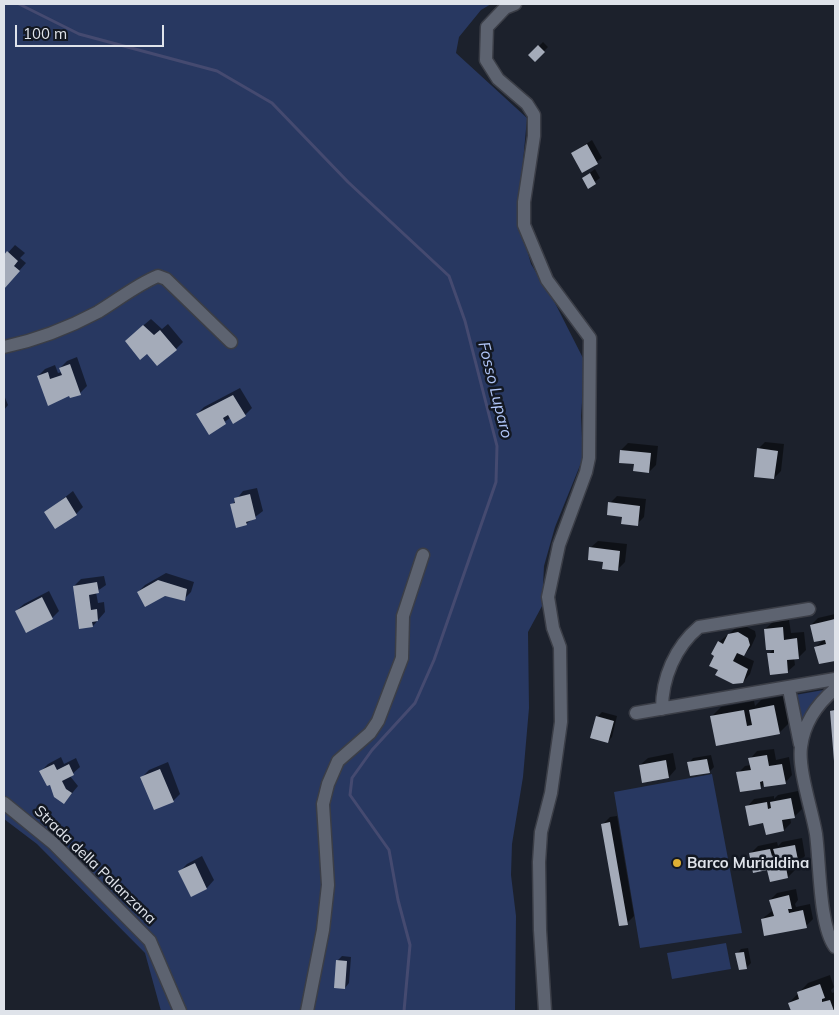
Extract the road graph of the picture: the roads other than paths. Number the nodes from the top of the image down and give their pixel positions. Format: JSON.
{"nodes":[{"id":1,"x":515,"y":4,"type":"edge"},
{"id":2,"x":231,"y":342,"type":"dead end"},
{"id":3,"x":4,"y":347,"type":"edge"},
{"id":4,"x":423,"y":555,"type":"dead end"},
{"id":5,"x":809,"y":609,"type":"dead end"},
{"id":6,"x":835,"y":679,"type":"edge"},
{"id":7,"x":789,"y":689,"type":"junction"},
{"id":8,"x":835,"y":689,"type":"edge"},
{"id":9,"x":662,"y":709,"type":"junction"},
{"id":10,"x":636,"y":713,"type":"dead end"},
{"id":11,"x":801,"y":749,"type":"junction"},
{"id":12,"x":4,"y":803,"type":"edge"},
{"id":13,"x":824,"y":914,"type":"junction"},
{"id":14,"x":835,"y":926,"type":"edge"},
{"id":15,"x":835,"y":947,"type":"edge"},
{"id":16,"x":180,"y":1011,"type":"edge"},
{"id":17,"x":307,"y":1011,"type":"edge"},
{"id":18,"x":545,"y":1011,"type":"edge"}],
"edges":[{"from":1,"to":18,"type":"street"},
{"from":2,"to":3,"type":"street"},
{"from":4,"to":17,"type":"street"},
{"from":5,"to":9,"type":"street"},
{"from":6,"to":7,"type":"street"},
{"from":7,"to":9,"type":"street"},
{"from":7,"to":11,"type":"street"},
{"from":8,"to":11,"type":"street"},
{"from":9,"to":10,"type":"street"},
{"from":11,"to":13,"type":"street"},
{"from":12,"to":16,"type":"street","name":"Strada della Palanzana"},
{"from":13,"to":14,"type":"street"},
{"from":13,"to":15,"type":"street"}]}
